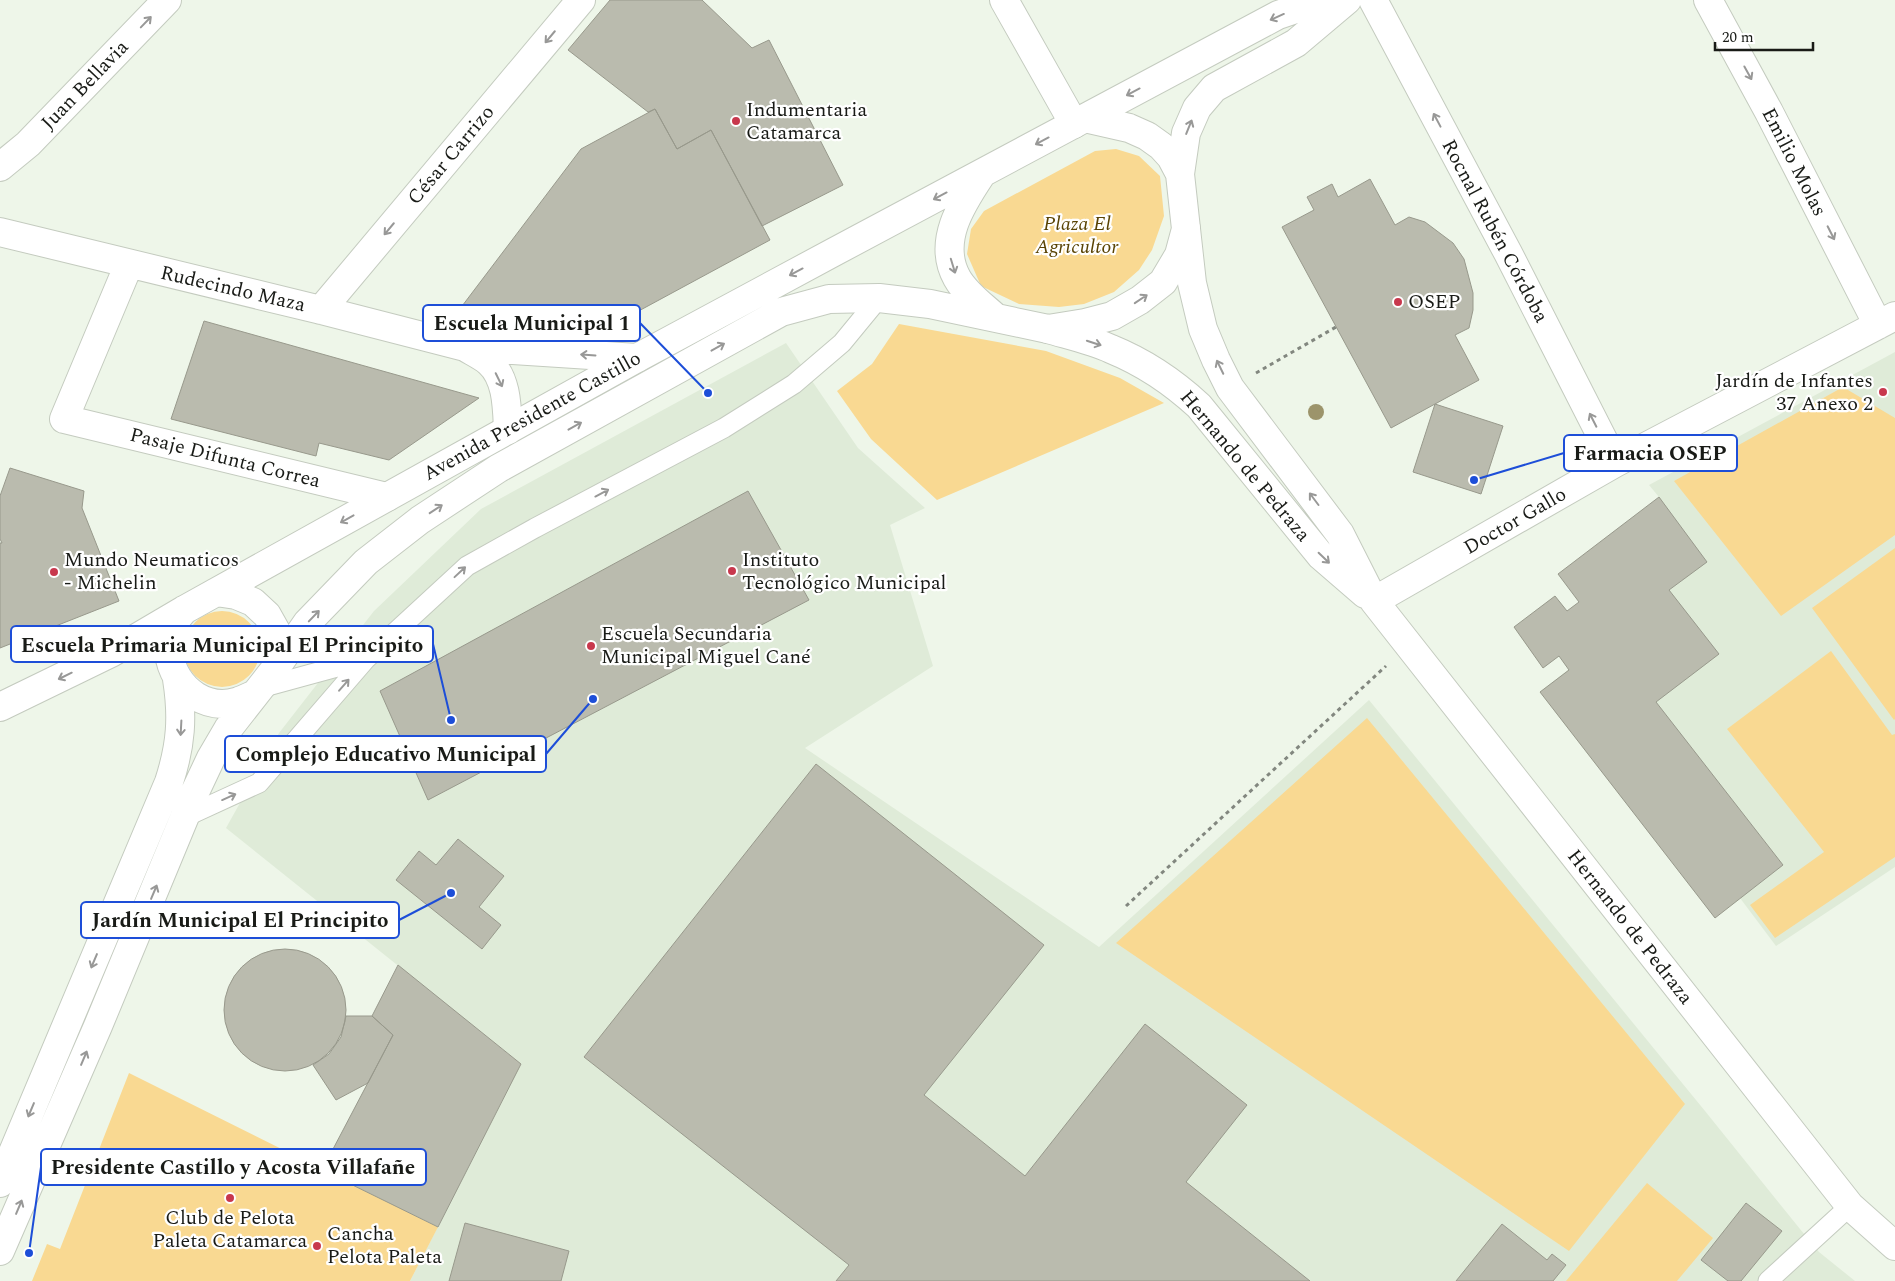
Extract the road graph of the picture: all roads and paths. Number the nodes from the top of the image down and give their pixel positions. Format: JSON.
{"nodes":[{"id":1,"x":167,"y":0,"type":"edge"},
{"id":2,"x":581,"y":0,"type":"edge"},
{"id":3,"x":1004,"y":0,"type":"edge"},
{"id":4,"x":1322,"y":0,"type":"edge"},
{"id":5,"x":1347,"y":0,"type":"edge"},
{"id":6,"x":1373,"y":0,"type":"edge"},
{"id":7,"x":1708,"y":0,"type":"edge"},
{"id":8,"x":1079,"y":121,"type":"junction"},
{"id":9,"x":0,"y":168,"type":"edge"},
{"id":10,"x":983,"y":173,"type":"junction"},
{"id":11,"x":1180,"y":174,"type":"junction"},
{"id":12,"x":1186,"y":229,"type":"junction"},
{"id":13,"x":0,"y":232,"type":"edge"},
{"id":14,"x":129,"y":264,"type":"junction"},
{"id":15,"x":879,"y":298,"type":"junction"},
{"id":16,"x":321,"y":310,"type":"junction"},
{"id":17,"x":995,"y":317,"type":"junction"},
{"id":18,"x":1886,"y":320,"type":"edge"},
{"id":19,"x":1336,"y":327,"type":"dead end"},
{"id":20,"x":1048,"y":329,"type":"junction"},
{"id":21,"x":465,"y":347,"type":"junction"},
{"id":22,"x":637,"y":358,"type":"junction"},
{"id":23,"x":1230,"y":388,"type":"junction"},
{"id":24,"x":508,"y":430,"type":"junction"},
{"id":25,"x":1615,"y":463,"type":"junction"},
{"id":26,"x":386,"y":497,"type":"junction"},
{"id":27,"x":216,"y":592,"type":"junction"},
{"id":28,"x":1374,"y":601,"type":"junction"},
{"id":29,"x":184,"y":610,"type":"junction"},
{"id":30,"x":1408,"y":646,"type":"junction"},
{"id":31,"x":366,"y":659,"type":"junction"},
{"id":32,"x":177,"y":679,"type":"junction"},
{"id":33,"x":263,"y":684,"type":"junction"},
{"id":34,"x":0,"y":707,"type":"edge"},
{"id":35,"x":185,"y":817,"type":"junction"},
{"id":36,"x":1126,"y":906,"type":"dead end"},
{"id":37,"x":0,"y":1183,"type":"edge"},
{"id":38,"x":1850,"y":1206,"type":"junction"},
{"id":39,"x":1895,"y":1246,"type":"edge"},
{"id":40,"x":0,"y":1251,"type":"edge"},
{"id":41,"x":1768,"y":1281,"type":"edge"}],
"edges":[{"from":9,"to":1,"type":"street","name":"Juan Bellavia","one_way":true},
{"from":2,"to":16,"type":"street","name":"César Carrizo","one_way":true},
{"from":3,"to":8,"type":"street"},
{"from":4,"to":8,"type":"street","one_way":true},
{"from":11,"to":5,"type":"street","one_way":true},
{"from":25,"to":6,"type":"street","name":"Rocnal Rubén Córdoba","one_way":true},
{"from":7,"to":18,"type":"street","name":"Emilio Molas","one_way":true},
{"from":8,"to":10,"type":"street","name":"Avenida Presidente Castillo","one_way":true},
{"from":8,"to":11,"type":"street"},
{"from":10,"to":17,"type":"street","one_way":true},
{"from":10,"to":22,"type":"street","name":"Avenida Presidente Castillo","one_way":true},
{"from":11,"to":12,"type":"street","name":"Hernando de Pedraza"},
{"from":20,"to":12,"type":"street","one_way":true},
{"from":23,"to":12,"type":"street","name":"Hernando de Pedraza","one_way":true},
{"from":13,"to":14,"type":"street","name":"Rudecindo Maza"},
{"from":14,"to":16,"type":"street","name":"Rudecindo Maza"},
{"from":14,"to":26,"type":"street","name":"Pasaje Difunta Correa"},
{"from":15,"to":17,"type":"street","name":"Avenida Presidente Castillo"},
{"from":31,"to":15,"type":"lane","one_way":true},
{"from":33,"to":15,"type":"street","name":"Avenida Presidente Castillo","one_way":true},
{"from":16,"to":21,"type":"street","name":"Rudecindo Maza"},
{"from":17,"to":20,"type":"street","name":"Hernando de Pedraza"},
{"from":18,"to":25,"type":"street","name":"Doctor Gallo"},
{"from":19,"to":23,"type":"path"},
{"from":20,"to":28,"type":"street","name":"Hernando de Pedraza","one_way":true},
{"from":22,"to":21,"type":"street","name":"Rudecindo Maza","one_way":true},
{"from":21,"to":24,"type":"street","name":"Rudecindo Maza","one_way":true},
{"from":22,"to":24,"type":"street","name":"Avenida Presidente Castillo"},
{"from":28,"to":23,"type":"street","name":"Hernando de Pedraza","one_way":true},
{"from":24,"to":26,"type":"street","name":"Avenida Presidente Castillo"},
{"from":25,"to":28,"type":"street","name":"Doctor Gallo"},
{"from":26,"to":27,"type":"street","name":"Avenida Presidente Castillo","one_way":true},
{"from":27,"to":29,"type":"street"},
{"from":27,"to":33,"type":"street"},
{"from":28,"to":30,"type":"street","name":"Hernando de Pedraza"},
{"from":29,"to":32,"type":"street"},
{"from":29,"to":34,"type":"street","one_way":true},
{"from":30,"to":36,"type":"path"},
{"from":30,"to":38,"type":"street","name":"Hernando de Pedraza"},
{"from":31,"to":33,"type":"lane"},
{"from":35,"to":31,"type":"lane","one_way":true},
{"from":32,"to":33,"type":"street"},
{"from":32,"to":37,"type":"street","one_way":true},
{"from":33,"to":35,"type":"street","name":"Avenida Presidente Castillo"},
{"from":40,"to":35,"type":"street","name":"Avenida Presidente Castillo","one_way":true},
{"from":38,"to":39,"type":"street","name":"Hernando de Pedraza"},
{"from":38,"to":41,"type":"lane"}]}
